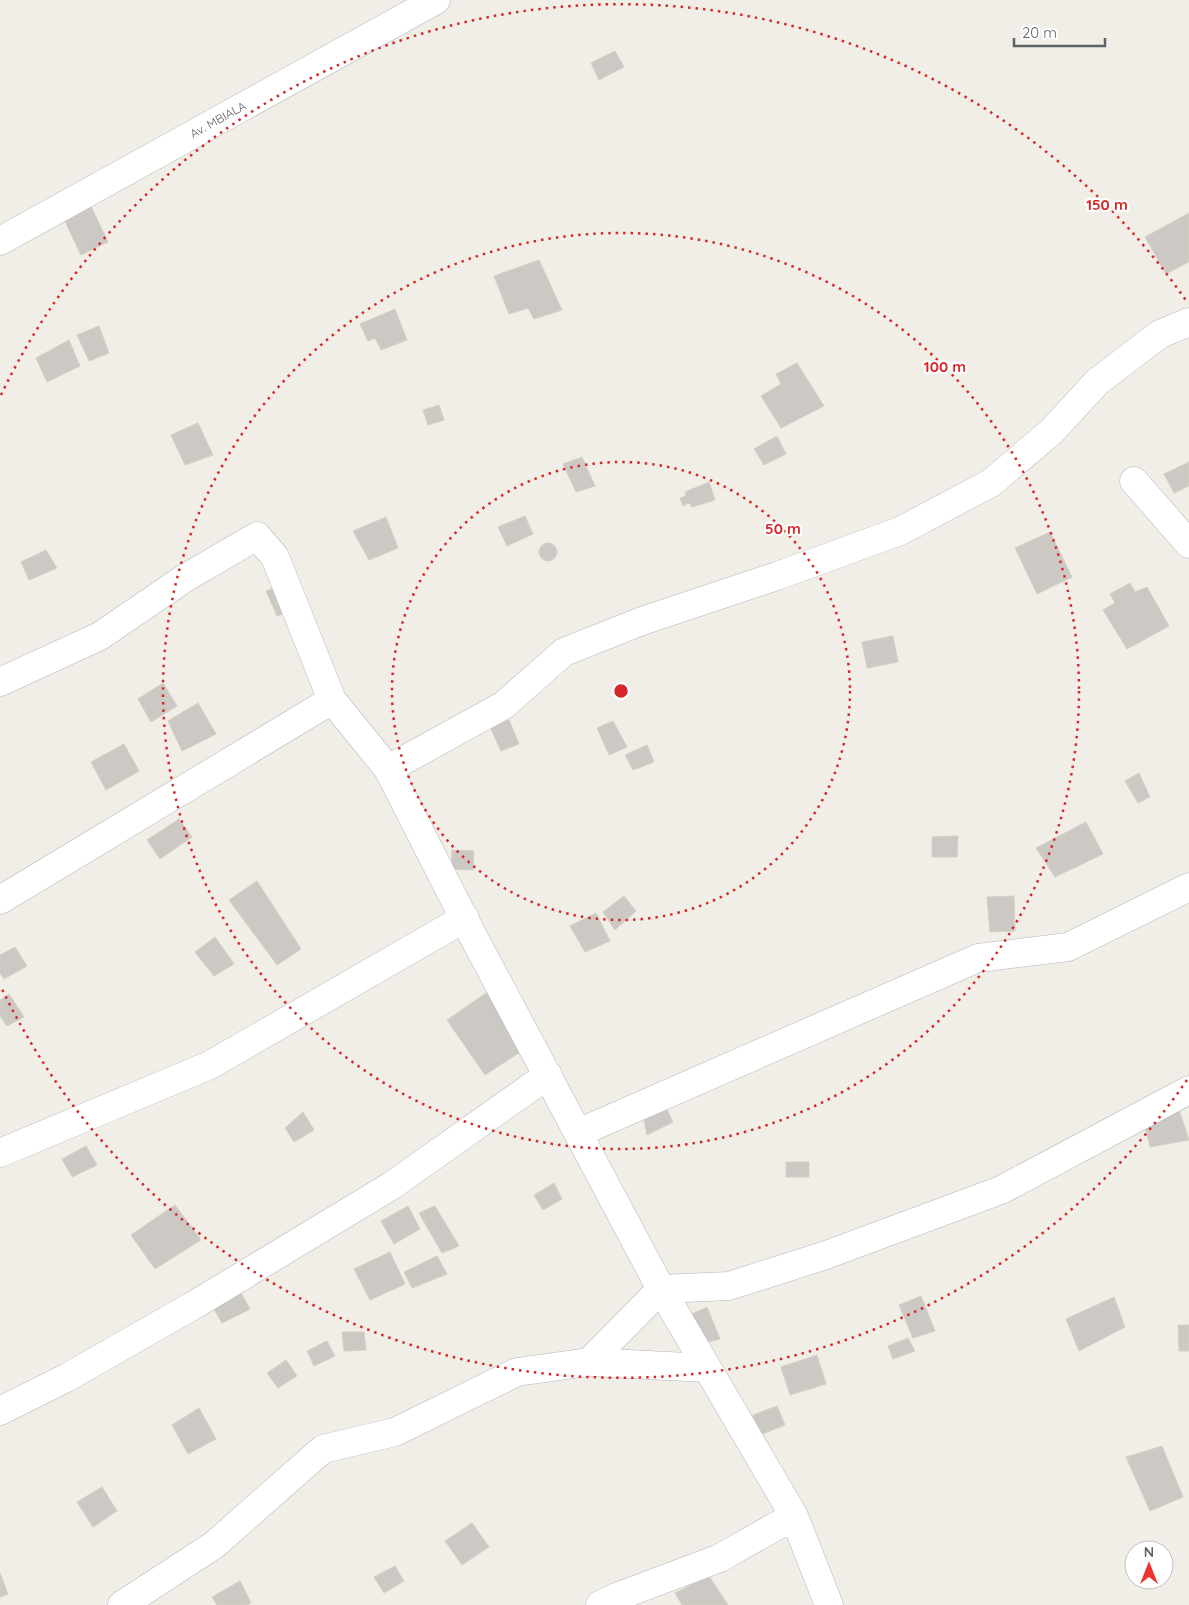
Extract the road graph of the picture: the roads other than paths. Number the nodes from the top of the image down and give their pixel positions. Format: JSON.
{"nodes":[{"id":1,"x":436,"y":0,"type":"edge"},
{"id":2,"x":0,"y":241,"type":"edge"},
{"id":3,"x":1189,"y":322,"type":"edge"},
{"id":4,"x":1134,"y":480,"type":"dead end"},
{"id":5,"x":1189,"y":544,"type":"edge"},
{"id":6,"x":0,"y":682,"type":"edge"},
{"id":7,"x":332,"y":700,"type":"junction"},
{"id":8,"x":388,"y":769,"type":"junction"},
{"id":9,"x":1189,"y":887,"type":"edge"},
{"id":10,"x":0,"y":900,"type":"edge"},
{"id":11,"x":465,"y":918,"type":"junction"},
{"id":12,"x":548,"y":1075,"type":"junction"},
{"id":13,"x":1189,"y":1090,"type":"edge"},
{"id":14,"x":578,"y":1133,"type":"junction"},
{"id":15,"x":0,"y":1153,"type":"edge"},
{"id":16,"x":661,"y":1289,"type":"junction"},
{"id":17,"x":589,"y":1362,"type":"junction"},
{"id":18,"x":707,"y":1368,"type":"junction"},
{"id":19,"x":0,"y":1411,"type":"edge"},
{"id":20,"x":794,"y":1516,"type":"junction"},
{"id":21,"x":122,"y":1605,"type":"edge"},
{"id":22,"x":600,"y":1605,"type":"edge"},
{"id":23,"x":829,"y":1605,"type":"edge"}],
"edges":[{"from":1,"to":2,"type":"street","name":"Av. MBIALA"},
{"from":3,"to":8,"type":"street"},
{"from":4,"to":5,"type":"street"},
{"from":6,"to":7,"type":"street"},
{"from":7,"to":8,"type":"street"},
{"from":7,"to":10,"type":"street"},
{"from":8,"to":11,"type":"street"},
{"from":9,"to":14,"type":"street"},
{"from":11,"to":12,"type":"street"},
{"from":11,"to":15,"type":"street"},
{"from":12,"to":14,"type":"street"},
{"from":12,"to":19,"type":"street"},
{"from":13,"to":16,"type":"street"},
{"from":14,"to":16,"type":"street"},
{"from":16,"to":17,"type":"street"},
{"from":16,"to":18,"type":"street"},
{"from":17,"to":18,"type":"street"},
{"from":17,"to":21,"type":"street"},
{"from":18,"to":20,"type":"street"},
{"from":20,"to":22,"type":"street"},
{"from":20,"to":23,"type":"street"}]}
